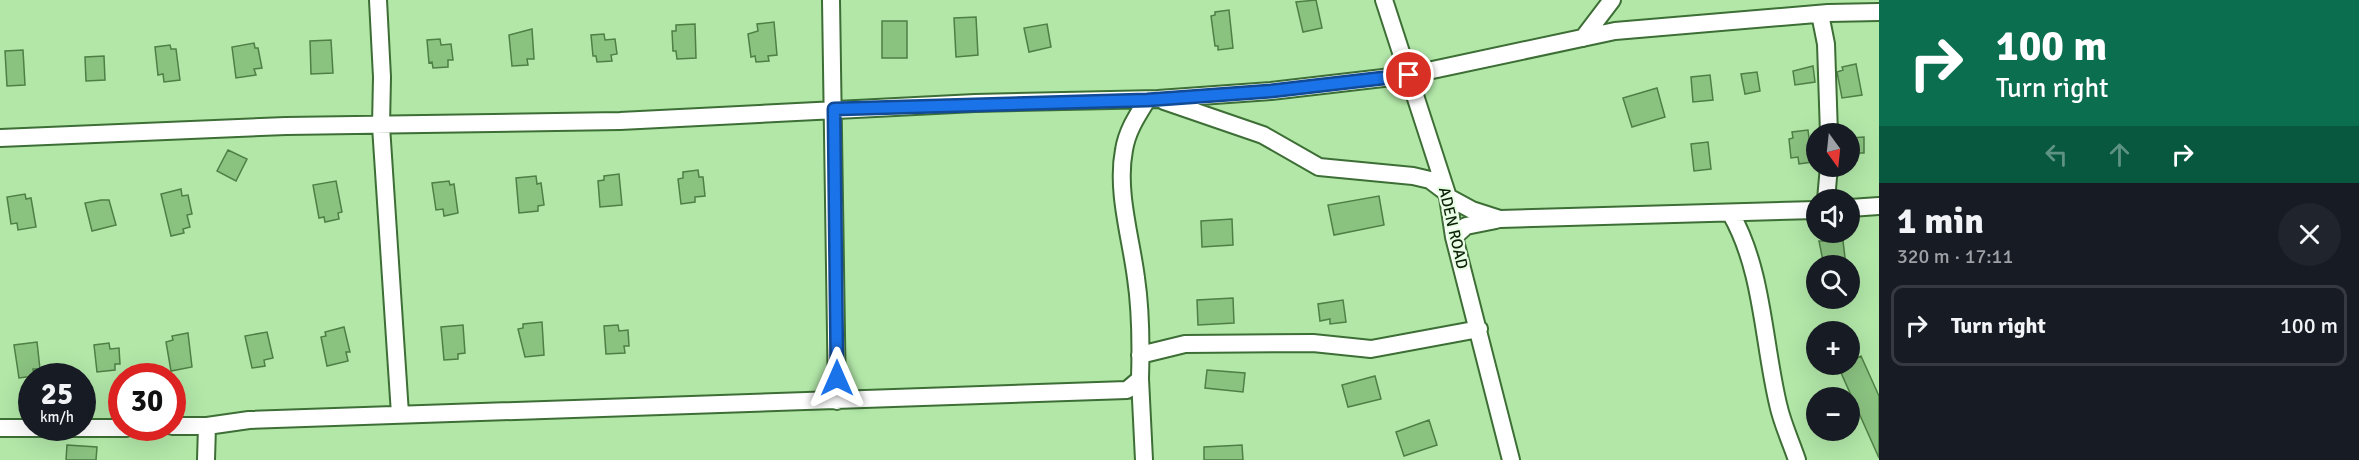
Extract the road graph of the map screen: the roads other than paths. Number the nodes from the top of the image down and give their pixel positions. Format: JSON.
{"nodes":[{"id":1,"x":378,"y":0,"type":"edge"},
{"id":2,"x":831,"y":0,"type":"edge"},
{"id":3,"x":1384,"y":0,"type":"edge"},
{"id":4,"x":1613,"y":0,"type":"edge"},
{"id":5,"x":1813,"y":10,"type":"edge"},
{"id":6,"x":1879,"y":12,"type":"edge"},
{"id":7,"x":1615,"y":31,"type":"junction"},
{"id":8,"x":1583,"y":38,"type":"junction"},
{"id":9,"x":1409,"y":75,"type":"junction"},
{"id":10,"x":1152,"y":100,"type":"junction"},
{"id":11,"x":834,"y":109,"type":"junction"},
{"id":12,"x":1829,"y":123,"type":"edge"},
{"id":13,"x":381,"y":126,"type":"junction"},
{"id":14,"x":0,"y":138,"type":"edge"},
{"id":15,"x":1447,"y":194,"type":"junction"},
{"id":16,"x":1879,"y":206,"type":"edge"},
{"id":17,"x":1860,"y":207,"type":"edge"},
{"id":18,"x":1806,"y":210,"type":"edge"},
{"id":19,"x":1731,"y":214,"type":"junction"},
{"id":20,"x":1500,"y":219,"type":"junction"},
{"id":21,"x":1454,"y":237,"type":"junction"},
{"id":22,"x":1479,"y":329,"type":"junction"},
{"id":23,"x":1140,"y":355,"type":"junction"},
{"id":24,"x":1140,"y":379,"type":"junction"},
{"id":25,"x":837,"y":401,"type":"junction"},
{"id":26,"x":400,"y":414,"type":"junction"},
{"id":27,"x":4,"y":425,"type":"edge"},
{"id":28,"x":186,"y":426,"type":"edge"},
{"id":29,"x":207,"y":426,"type":"junction"},
{"id":30,"x":108,"y":428,"type":"edge"},
{"id":31,"x":206,"y":460,"type":"edge"},
{"id":32,"x":1144,"y":460,"type":"edge"},
{"id":33,"x":1510,"y":460,"type":"edge"},
{"id":34,"x":1797,"y":460,"type":"edge"}],
"edges":[{"from":1,"to":13,"type":"street"},
{"from":2,"to":11,"type":"street"},
{"from":3,"to":9,"type":"street","name":"ADEN ROAD"},
{"from":4,"to":7,"type":"street"},
{"from":4,"to":8,"type":"street"},
{"from":5,"to":6,"type":"street"},
{"from":5,"to":7,"type":"street"},
{"from":5,"to":12,"type":"street"},
{"from":7,"to":8,"type":"street"},
{"from":8,"to":9,"type":"street"},
{"from":9,"to":10,"type":"street"},
{"from":9,"to":15,"type":"street","name":"ADEN ROAD"},
{"from":10,"to":11,"type":"street"},
{"from":10,"to":15,"type":"street"},
{"from":10,"to":23,"type":"street"},
{"from":11,"to":13,"type":"street"},
{"from":11,"to":25,"type":"street"},
{"from":13,"to":14,"type":"street"},
{"from":13,"to":26,"type":"street"},
{"from":15,"to":20,"type":"street"},
{"from":15,"to":21,"type":"street","name":"ADEN ROAD"},
{"from":16,"to":17,"type":"street"},
{"from":18,"to":19,"type":"street"},
{"from":19,"to":20,"type":"street"},
{"from":19,"to":34,"type":"street"},
{"from":20,"to":21,"type":"street"},
{"from":21,"to":22,"type":"street","name":"ADEN ROAD"},
{"from":22,"to":23,"type":"street"},
{"from":22,"to":33,"type":"street","name":"ADEN ROAD"},
{"from":23,"to":24,"type":"street"},
{"from":24,"to":25,"type":"street"},
{"from":24,"to":32,"type":"street"},
{"from":25,"to":26,"type":"street"},
{"from":26,"to":29,"type":"street"},
{"from":27,"to":30,"type":"street"},
{"from":28,"to":29,"type":"street"},
{"from":29,"to":31,"type":"street"}]}
